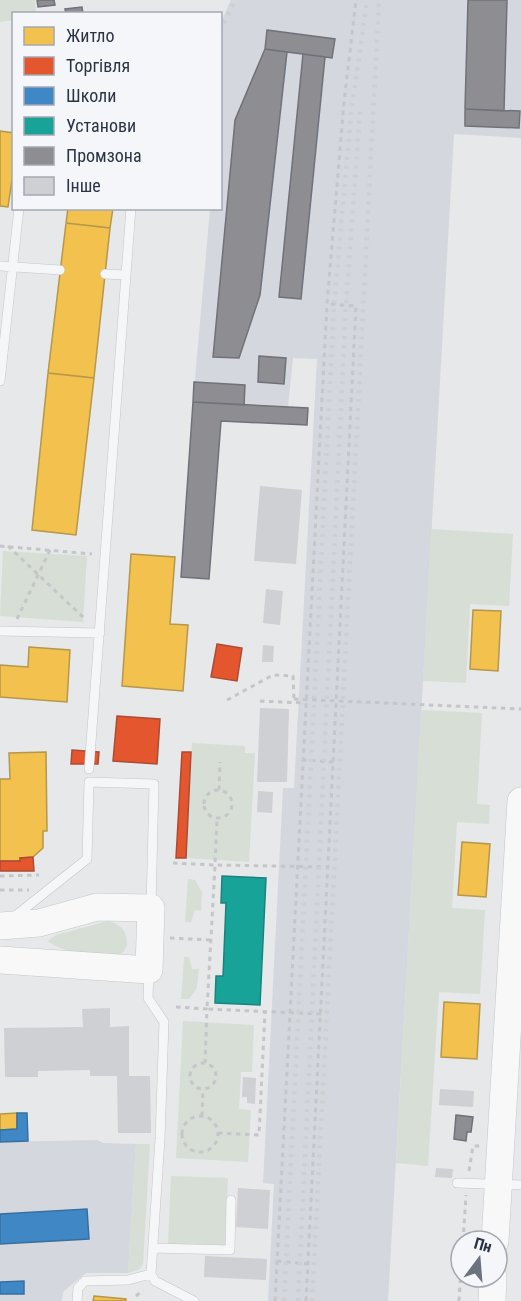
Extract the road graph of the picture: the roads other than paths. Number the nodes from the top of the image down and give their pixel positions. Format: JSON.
{"nodes":[{"id":1,"x":19,"y":210,"type":"edge"},
{"id":2,"x":131,"y":210,"type":"edge"},
{"id":3,"x":0,"y":266,"type":"edge"},
{"id":4,"x":11,"y":266,"type":"junction"},
{"id":5,"x":60,"y":270,"type":"dead end"},
{"id":6,"x":105,"y":274,"type":"dead end"},
{"id":7,"x":126,"y":275,"type":"junction"},
{"id":8,"x":0,"y":381,"type":"edge"},
{"id":9,"x":5,"y":631,"type":"edge"},
{"id":10,"x":100,"y":633,"type":"junction"},
{"id":11,"x":90,"y":769,"type":"dead end"},
{"id":12,"x":521,"y":801,"type":"edge"},
{"id":13,"x":151,"y":908,"type":"junction"},
{"id":14,"x":1,"y":926,"type":"edge"},
{"id":15,"x":0,"y":960,"type":"edge"},
{"id":16,"x":149,"y":970,"type":"junction"},
{"id":17,"x":457,"y":1183,"type":"dead end"},
{"id":18,"x":510,"y":1184,"type":"edge"},
{"id":19,"x":231,"y":1200,"type":"dead end"},
{"id":20,"x":498,"y":1229,"type":"edge"},
{"id":21,"x":153,"y":1248,"type":"junction"},
{"id":22,"x":151,"y":1274,"type":"junction"},
{"id":23,"x":77,"y":1301,"type":"edge"},
{"id":24,"x":194,"y":1301,"type":"edge"}],
"edges":[{"from":1,"to":4,"type":"lane"},
{"from":2,"to":7,"type":"lane"},
{"from":3,"to":4,"type":"lane"},
{"from":4,"to":5,"type":"lane"},
{"from":4,"to":8,"type":"lane"},
{"from":6,"to":7,"type":"lane"},
{"from":7,"to":10,"type":"lane"},
{"from":9,"to":10,"type":"lane"},
{"from":10,"to":11,"type":"lane"},
{"from":12,"to":18,"type":"main road"},
{"from":13,"to":14,"type":"main road"},
{"from":13,"to":14,"type":"lane"},
{"from":13,"to":16,"type":"main road"},
{"from":15,"to":16,"type":"main road"},
{"from":16,"to":21,"type":"lane"},
{"from":17,"to":18,"type":"lane"},
{"from":18,"to":20,"type":"main road"},
{"from":19,"to":21,"type":"lane"},
{"from":21,"to":22,"type":"lane"},
{"from":22,"to":23,"type":"lane"},
{"from":22,"to":24,"type":"lane"}]}
